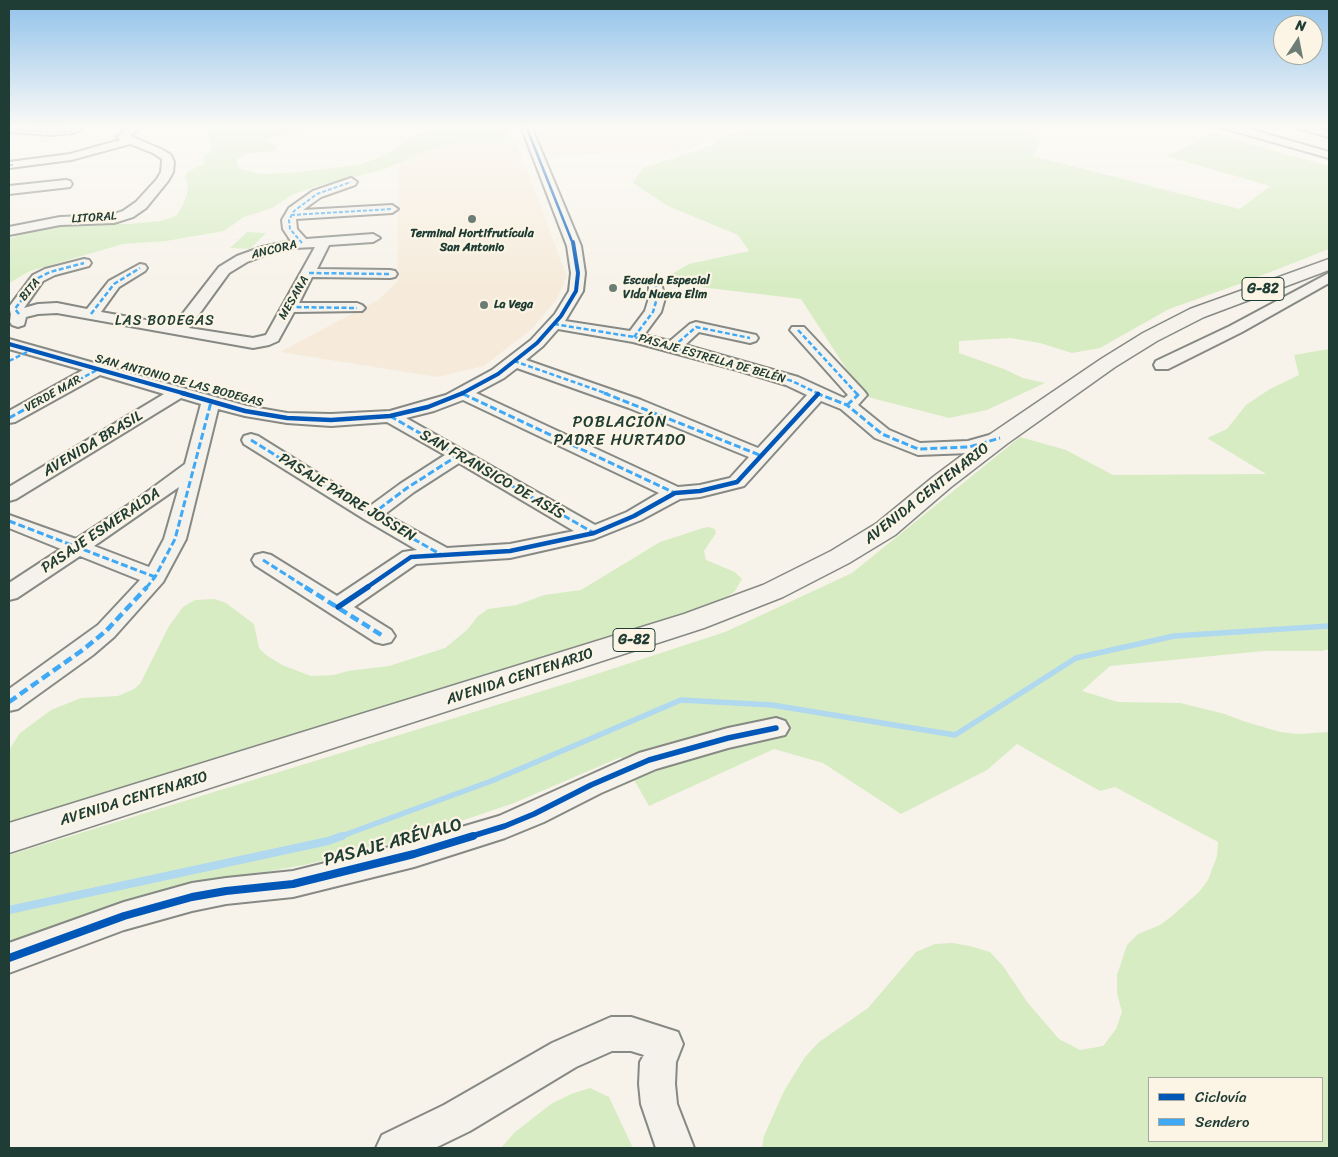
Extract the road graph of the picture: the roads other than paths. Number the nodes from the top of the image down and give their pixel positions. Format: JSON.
{"nodes":[{"id":1,"x":163,"y":180,"type":"edge"},
{"id":2,"x":548,"y":180,"type":"edge"},
{"id":3,"x":351,"y":182,"type":"dead end"},
{"id":4,"x":66,"y":184,"type":"dead end"},
{"id":5,"x":9,"y":190,"type":"edge"},
{"id":6,"x":392,"y":209,"type":"dead end"},
{"id":7,"x":291,"y":215,"type":"junction"},
{"id":8,"x":9,"y":231,"type":"edge"},
{"id":9,"x":373,"y":238,"type":"dead end"},
{"id":10,"x":326,"y":241,"type":"junction"},
{"id":11,"x":302,"y":243,"type":"junction"},
{"id":12,"x":84,"y":263,"type":"dead end"},
{"id":13,"x":1329,"y":264,"type":"edge"},
{"id":14,"x":140,"y":268,"type":"dead end"},
{"id":15,"x":309,"y":273,"type":"junction"},
{"id":16,"x":390,"y":274,"type":"dead end"},
{"id":17,"x":1329,"y":277,"type":"edge"},
{"id":18,"x":656,"y":286,"type":"dead end"},
{"id":19,"x":289,"y":307,"type":"junction"},
{"id":20,"x":357,"y":308,"type":"dead end"},
{"id":21,"x":19,"y":314,"type":"junction"},
{"id":22,"x":91,"y":314,"type":"junction"},
{"id":23,"x":554,"y":324,"type":"junction"},
{"id":24,"x":798,"y":330,"type":"dead end"},
{"id":25,"x":178,"y":331,"type":"junction"},
{"id":26,"x":634,"y":337,"type":"junction"},
{"id":27,"x":750,"y":338,"type":"dead end"},
{"id":28,"x":19,"y":347,"type":"edge"},
{"id":29,"x":673,"y":348,"type":"junction"},
{"id":30,"x":9,"y":361,"type":"edge"},
{"id":31,"x":514,"y":361,"type":"junction"},
{"id":32,"x":1162,"y":365,"type":"dead end"},
{"id":33,"x":97,"y":370,"type":"junction"},
{"id":34,"x":178,"y":393,"type":"junction"},
{"id":35,"x":463,"y":394,"type":"junction"},
{"id":36,"x":818,"y":394,"type":"junction"},
{"id":37,"x":211,"y":402,"type":"junction"},
{"id":38,"x":847,"y":405,"type":"junction"},
{"id":39,"x":390,"y":416,"type":"junction"},
{"id":40,"x":9,"y":418,"type":"edge"},
{"id":41,"x":1000,"y":438,"type":"junction"},
{"id":42,"x":251,"y":440,"type":"dead end"},
{"id":43,"x":457,"y":456,"type":"junction"},
{"id":44,"x":762,"y":456,"type":"junction"},
{"id":45,"x":192,"y":468,"type":"junction"},
{"id":46,"x":675,"y":492,"type":"junction"},
{"id":47,"x":9,"y":495,"type":"edge"},
{"id":48,"x":371,"y":515,"type":"junction"},
{"id":49,"x":9,"y":521,"type":"edge"},
{"id":50,"x":594,"y":533,"type":"junction"},
{"id":51,"x":78,"y":547,"type":"junction"},
{"id":52,"x":443,"y":556,"type":"junction"},
{"id":53,"x":263,"y":560,"type":"dead end"},
{"id":54,"x":155,"y":577,"type":"junction"},
{"id":55,"x":9,"y":593,"type":"edge"},
{"id":56,"x":338,"y":607,"type":"junction"},
{"id":57,"x":383,"y":636,"type":"dead end"},
{"id":58,"x":9,"y":702,"type":"edge"},
{"id":59,"x":776,"y":728,"type":"dead end"},
{"id":60,"x":9,"y":838,"type":"edge"},
{"id":61,"x":9,"y":958,"type":"edge"},
{"id":62,"x":395,"y":1148,"type":"edge"},
{"id":63,"x":674,"y":1148,"type":"edge"}],
"edges":[{"from":1,"to":8,"type":"street","name":"LITORAL"},
{"from":2,"to":23,"type":"street","name":"SAN ANTONIO DE LAS BODEGAS"},
{"from":3,"to":7,"type":"street"},
{"from":4,"to":5,"type":"street"},
{"from":6,"to":7,"type":"street"},
{"from":7,"to":11,"type":"street"},
{"from":9,"to":10,"type":"street","name":"ANCORA"},
{"from":10,"to":11,"type":"street","name":"ANCORA"},
{"from":10,"to":15,"type":"street","name":"MESANA"},
{"from":11,"to":25,"type":"street","name":"ANCORA"},
{"from":12,"to":21,"type":"street","name":"BITA"},
{"from":13,"to":41,"type":"main road","name":"AVENIDA CENTENARIO","number":"G-82"},
{"from":14,"to":22,"type":"street"},
{"from":15,"to":16,"type":"street"},
{"from":15,"to":19,"type":"street","name":"MESANA"},
{"from":17,"to":32,"type":"street"},
{"from":18,"to":26,"type":"street"},
{"from":19,"to":20,"type":"street"},
{"from":19,"to":25,"type":"street","name":"MESANA"},
{"from":21,"to":22,"type":"street"},
{"from":21,"to":28,"type":"street","name":"BITA"},
{"from":22,"to":25,"type":"street"},
{"from":23,"to":26,"type":"street","name":"PASAJE ESTRELLA DE BELÉN"},
{"from":23,"to":31,"type":"street","name":"SAN ANTONIO DE LAS BODEGAS"},
{"from":24,"to":38,"type":"street"},
{"from":26,"to":29,"type":"street","name":"PASAJE ESTRELLA DE BELÉN"},
{"from":27,"to":29,"type":"street"},
{"from":28,"to":30,"type":"street"},
{"from":28,"to":33,"type":"street","name":"SAN ANTONIO DE LAS BODEGAS"},
{"from":29,"to":36,"type":"street","name":"PASAJE ESTRELLA DE BELÉN"},
{"from":31,"to":35,"type":"street","name":"SAN ANTONIO DE LAS BODEGAS"},
{"from":31,"to":44,"type":"street"},
{"from":33,"to":34,"type":"street","name":"SAN ANTONIO DE LAS BODEGAS"},
{"from":33,"to":40,"type":"street","name":"VERDE MAR"},
{"from":34,"to":37,"type":"street","name":"SAN ANTONIO DE LAS BODEGAS"},
{"from":34,"to":47,"type":"street","name":"AVENIDA BRASIL"},
{"from":35,"to":39,"type":"street","name":"SAN ANTONIO DE LAS BODEGAS"},
{"from":35,"to":46,"type":"street"},
{"from":36,"to":38,"type":"street","name":"PASAJE ESTRELLA DE BELÉN"},
{"from":36,"to":44,"type":"street"},
{"from":37,"to":39,"type":"street","name":"SAN ANTONIO DE LAS BODEGAS"},
{"from":37,"to":45,"type":"street"},
{"from":38,"to":41,"type":"street","name":"PASAJE ESTRELLA DE BELÉN"},
{"from":39,"to":43,"type":"street","name":"SAN FRANSICO DE ASÍS"},
{"from":41,"to":60,"type":"main road","name":"AVENIDA CENTENARIO","number":"G-82"},
{"from":42,"to":48,"type":"street","name":"PASAJE PADRE JOSSEN"},
{"from":43,"to":48,"type":"street"},
{"from":43,"to":50,"type":"street","name":"SAN FRANSICO DE ASÍS"},
{"from":44,"to":46,"type":"street"},
{"from":45,"to":51,"type":"street","name":"PASAJE ESMERALDA"},
{"from":45,"to":54,"type":"street"},
{"from":46,"to":50,"type":"street"},
{"from":48,"to":52,"type":"street","name":"PASAJE PADRE JOSSEN"},
{"from":49,"to":51,"type":"street"},
{"from":50,"to":52,"type":"street"},
{"from":51,"to":54,"type":"street"},
{"from":51,"to":55,"type":"street","name":"PASAJE ESMERALDA"},
{"from":52,"to":56,"type":"street"},
{"from":53,"to":56,"type":"street"},
{"from":54,"to":58,"type":"street"},
{"from":56,"to":57,"type":"street"},
{"from":59,"to":61,"type":"street","name":"PASAJE ARÉVALO"},
{"from":62,"to":63,"type":"street"}]}
